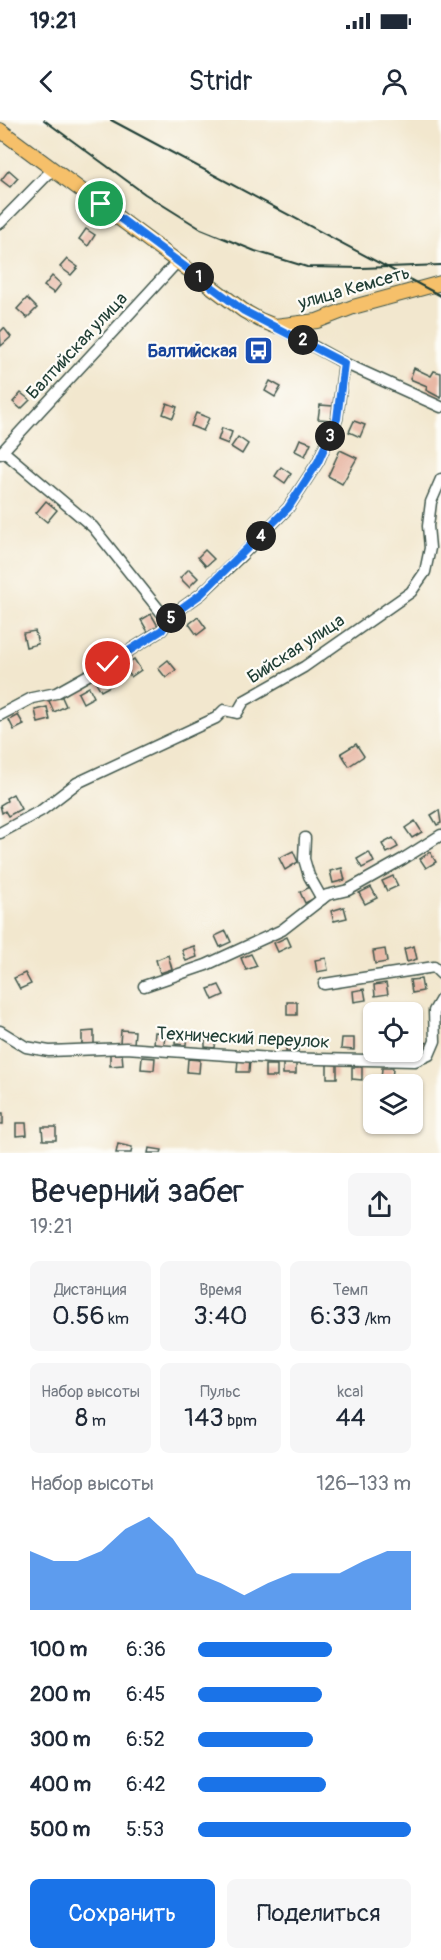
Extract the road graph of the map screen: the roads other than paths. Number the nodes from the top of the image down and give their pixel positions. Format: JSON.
{"nodes":[{"id":1,"x":0,"y":130,"type":"edge"},
{"id":2,"x":53,"y":169,"type":"junction"},
{"id":3,"x":0,"y":223,"type":"edge"},
{"id":4,"x":178,"y":261,"type":"junction"},
{"id":5,"x":441,"y":283,"type":"edge"},
{"id":6,"x":275,"y":326,"type":"junction"},
{"id":7,"x":344,"y":363,"type":"junction"},
{"id":8,"x":441,"y":407,"type":"edge"},
{"id":9,"x":2,"y":448,"type":"edge"},
{"id":10,"x":441,"y":479,"type":"edge"},
{"id":11,"x":168,"y":621,"type":"junction"},
{"id":12,"x":0,"y":715,"type":"edge"},
{"id":13,"x":0,"y":833,"type":"edge"},
{"id":14,"x":441,"y":835,"type":"edge"},
{"id":15,"x":305,"y":838,"type":"dead end"},
{"id":16,"x":322,"y":899,"type":"junction"},
{"id":17,"x":441,"y":974,"type":"edge"},
{"id":18,"x":324,"y":984,"type":"dead end"},
{"id":19,"x":144,"y":986,"type":"dead end"},
{"id":20,"x":441,"y":999,"type":"edge"},
{"id":21,"x":0,"y":1031,"type":"edge"}],
"edges":[{"from":1,"to":2,"type":"main road"},
{"from":2,"to":3,"type":"street"},
{"from":2,"to":4,"type":"main road"},
{"from":4,"to":6,"type":"main road"},
{"from":4,"to":9,"type":"street","name":"Балтийская улица"},
{"from":5,"to":6,"type":"main road","name":"улица Кемсеть"},
{"from":6,"to":7,"type":"street"},
{"from":7,"to":8,"type":"street"},
{"from":7,"to":11,"type":"street"},
{"from":9,"to":11,"type":"street"},
{"from":10,"to":13,"type":"street","name":"Бийская улица"},
{"from":11,"to":12,"type":"street"},
{"from":14,"to":16,"type":"street"},
{"from":15,"to":16,"type":"street"},
{"from":16,"to":19,"type":"street"},
{"from":17,"to":18,"type":"street"},
{"from":20,"to":21,"type":"street","name":"Технический переулок"}]}
